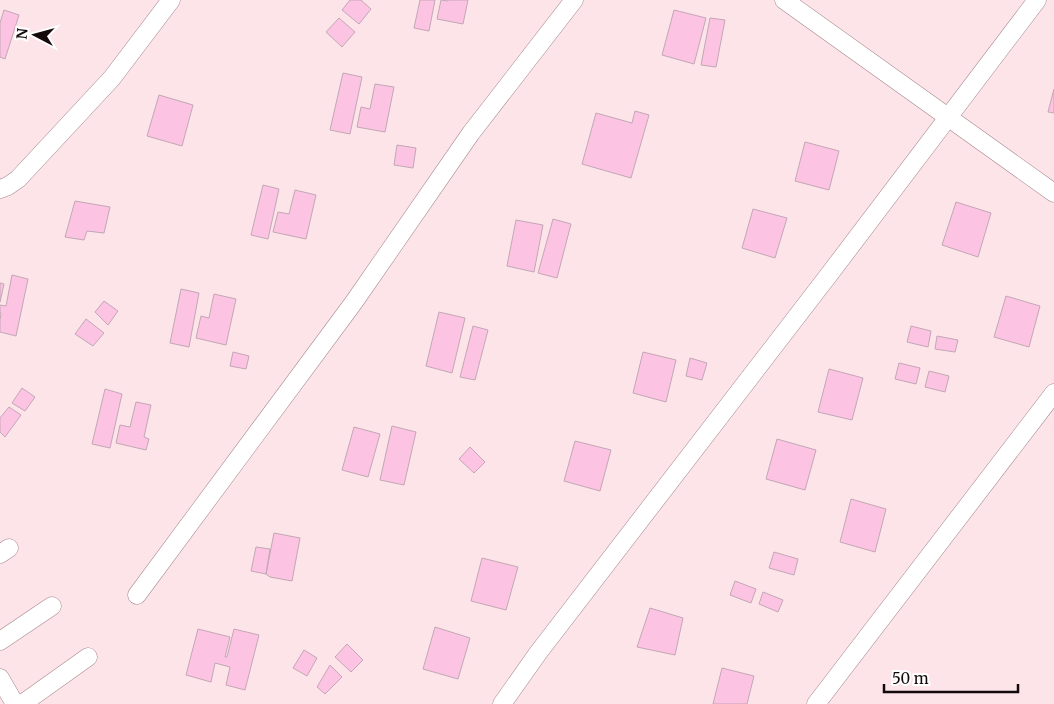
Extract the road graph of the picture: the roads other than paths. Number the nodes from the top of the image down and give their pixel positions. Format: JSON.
{"nodes":[{"id":1,"x":171,"y":0,"type":"edge"},
{"id":2,"x":574,"y":0,"type":"edge"},
{"id":3,"x":784,"y":0,"type":"edge"},
{"id":4,"x":1037,"y":0,"type":"edge"},
{"id":5,"x":949,"y":117,"type":"junction"},
{"id":6,"x":0,"y":189,"type":"edge"},
{"id":7,"x":1054,"y":193,"type":"edge"},
{"id":8,"x":1054,"y":393,"type":"edge"},
{"id":9,"x":137,"y":595,"type":"dead end"},
{"id":10,"x":52,"y":606,"type":"dead end"},
{"id":11,"x":0,"y":641,"type":"edge"},
{"id":12,"x":88,"y":657,"type":"dead end"},
{"id":13,"x":0,"y":678,"type":"edge"},
{"id":14,"x":15,"y":704,"type":"edge"},
{"id":15,"x":22,"y":704,"type":"edge"},
{"id":16,"x":502,"y":704,"type":"edge"},
{"id":17,"x":816,"y":704,"type":"edge"}],
"edges":[{"from":1,"to":6,"type":"street"},
{"from":2,"to":9,"type":"street"},
{"from":3,"to":5,"type":"street"},
{"from":4,"to":5,"type":"street"},
{"from":5,"to":7,"type":"street"},
{"from":5,"to":16,"type":"street"},
{"from":8,"to":17,"type":"street"},
{"from":10,"to":11,"type":"street"},
{"from":12,"to":15,"type":"street"},
{"from":13,"to":14,"type":"street"}]}
